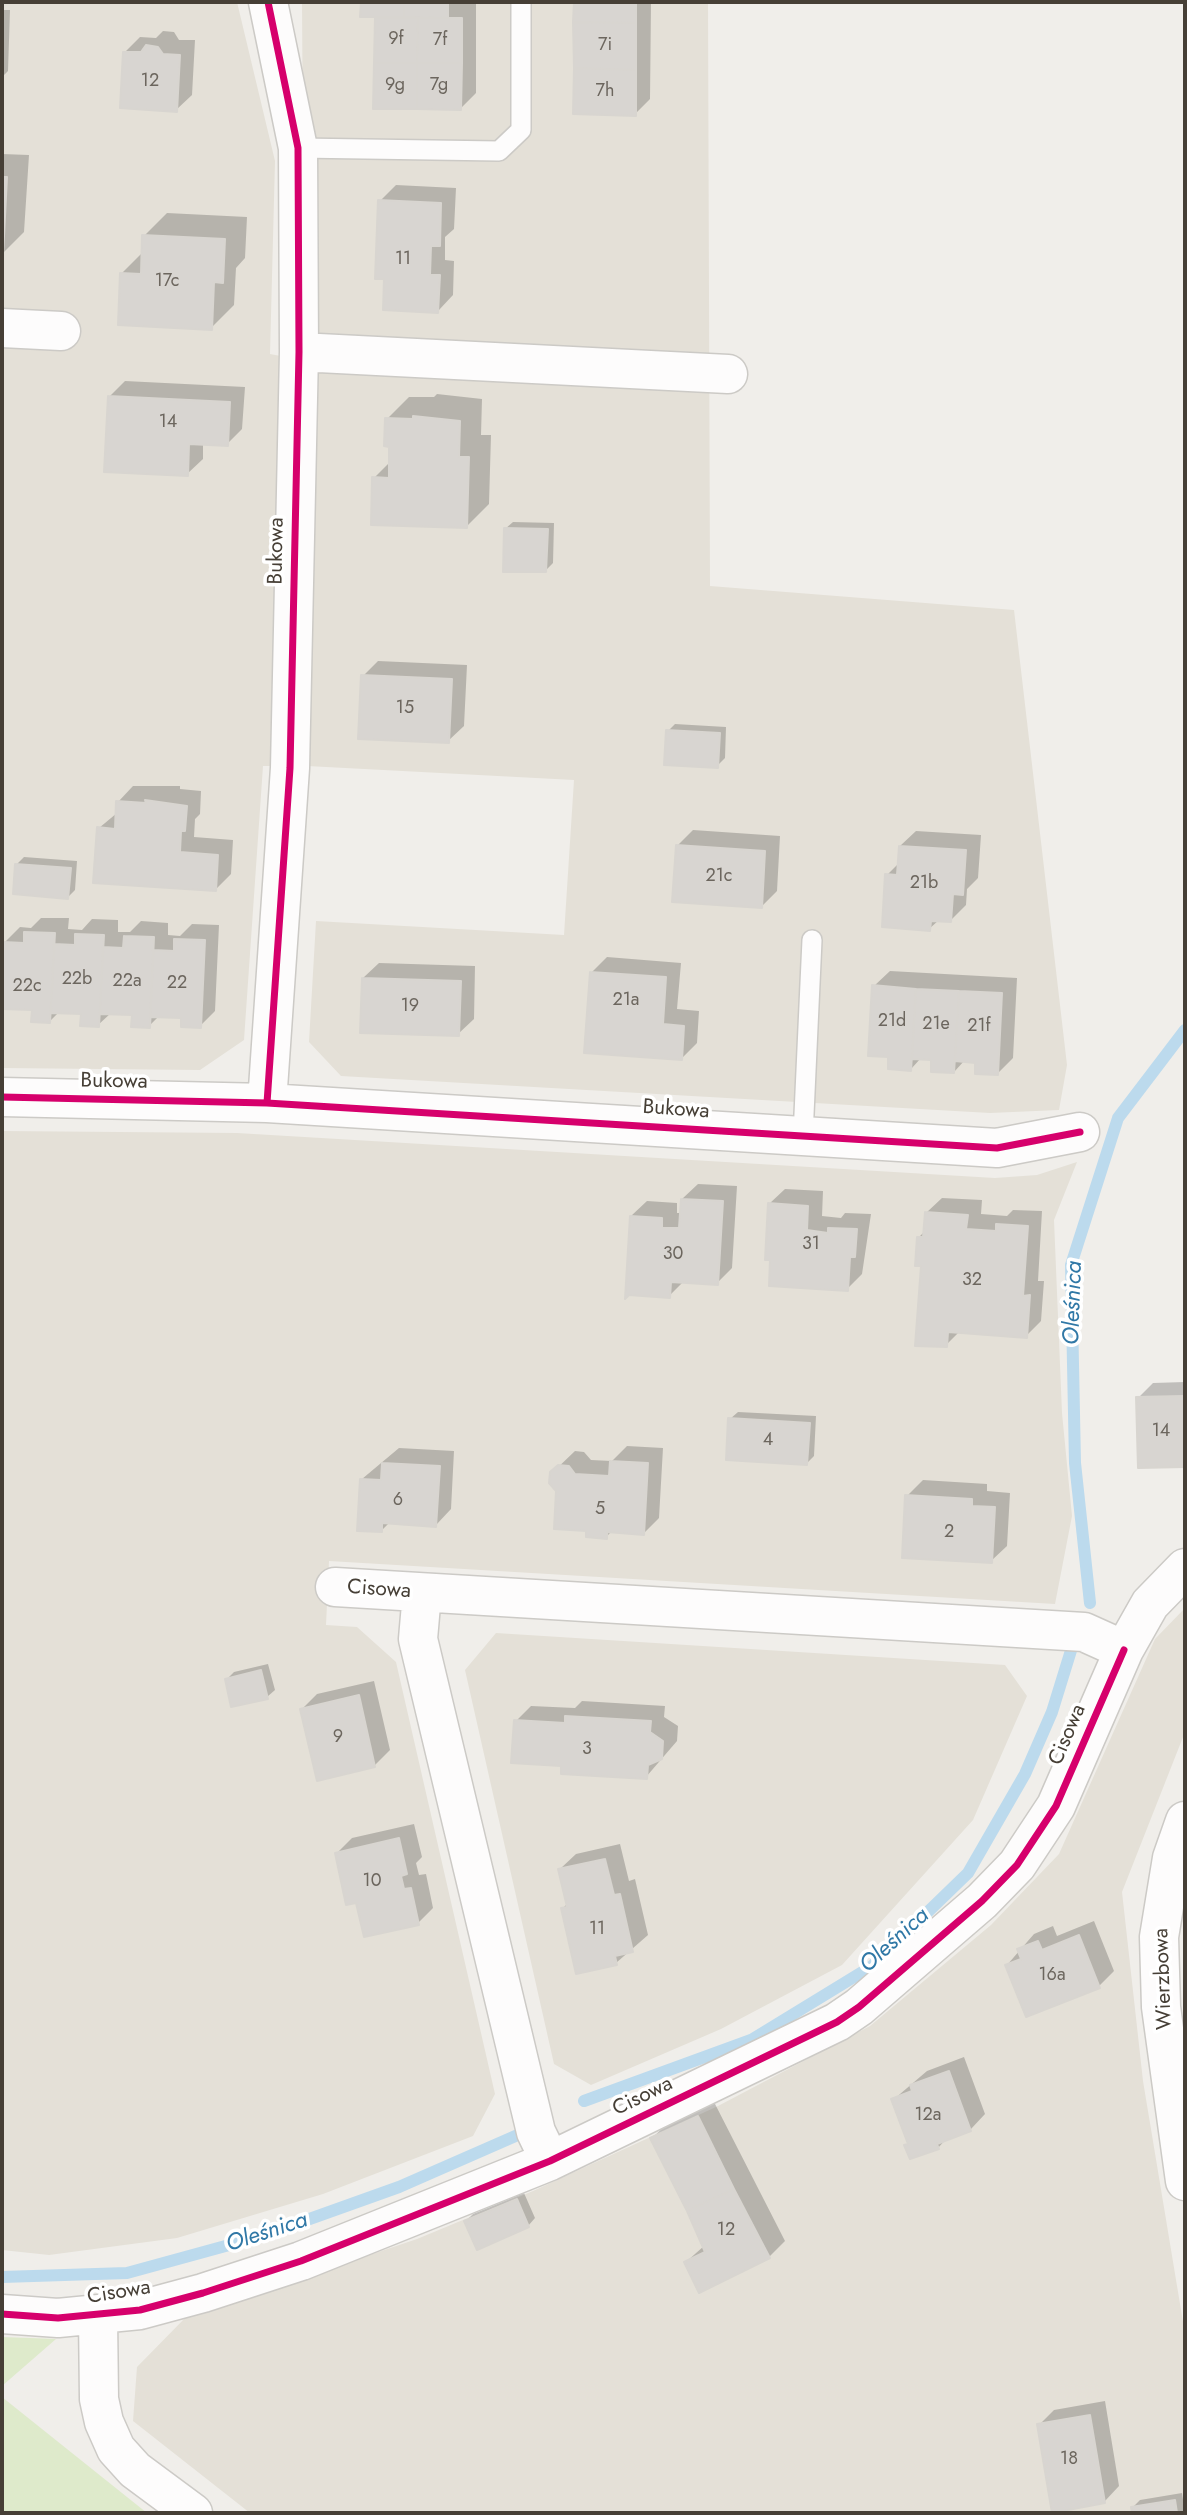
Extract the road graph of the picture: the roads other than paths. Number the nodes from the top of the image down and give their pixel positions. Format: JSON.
{"nodes":[{"id":1,"x":268,"y":2,"type":"edge"},
{"id":2,"x":521,"y":2,"type":"edge"},
{"id":3,"x":298,"y":148,"type":"junction"},
{"id":4,"x":2,"y":328,"type":"edge"},
{"id":5,"x":61,"y":331,"type":"dead end"},
{"id":6,"x":299,"y":352,"type":"junction"},
{"id":7,"x":728,"y":374,"type":"dead end"},
{"id":8,"x":812,"y":940,"type":"dead end"},
{"id":9,"x":2,"y":1097,"type":"edge"},
{"id":10,"x":267,"y":1102,"type":"junction"},
{"id":11,"x":1080,"y":1132,"type":"dead end"},
{"id":12,"x":803,"y":1136,"type":"junction"},
{"id":13,"x":1185,"y":1568,"type":"edge"},
{"id":14,"x":335,"y":1587,"type":"dead end"},
{"id":15,"x":422,"y":1593,"type":"junction"},
{"id":16,"x":1124,"y":1650,"type":"junction"},
{"id":17,"x":1185,"y":1821,"type":"edge"},
{"id":18,"x":550,"y":2161,"type":"junction"},
{"id":19,"x":1185,"y":2181,"type":"edge"},
{"id":20,"x":2,"y":2314,"type":"edge"},
{"id":21,"x":98,"y":2316,"type":"junction"},
{"id":22,"x":193,"y":2513,"type":"edge"}],
"edges":[{"from":1,"to":3,"type":"street","name":"Bukowa"},
{"from":2,"to":3,"type":"lane"},
{"from":3,"to":6,"type":"street","name":"Bukowa"},
{"from":4,"to":5,"type":"street"},
{"from":6,"to":7,"type":"street"},
{"from":6,"to":10,"type":"street","name":"Bukowa"},
{"from":8,"to":12,"type":"lane"},
{"from":9,"to":10,"type":"street","name":"Bukowa"},
{"from":10,"to":12,"type":"street","name":"Bukowa"},
{"from":11,"to":12,"type":"street","name":"Bukowa"},
{"from":13,"to":16,"type":"street","name":"Cisowa"},
{"from":14,"to":15,"type":"street","name":"Cisowa"},
{"from":15,"to":16,"type":"street","name":"Cisowa"},
{"from":15,"to":18,"type":"street","name":"Cisowa"},
{"from":16,"to":18,"type":"street","name":"Cisowa"},
{"from":17,"to":19,"type":"street","name":"Wierzbowa"},
{"from":18,"to":21,"type":"street","name":"Cisowa"},
{"from":20,"to":21,"type":"street","name":"Cisowa"},
{"from":21,"to":22,"type":"street"}]}
